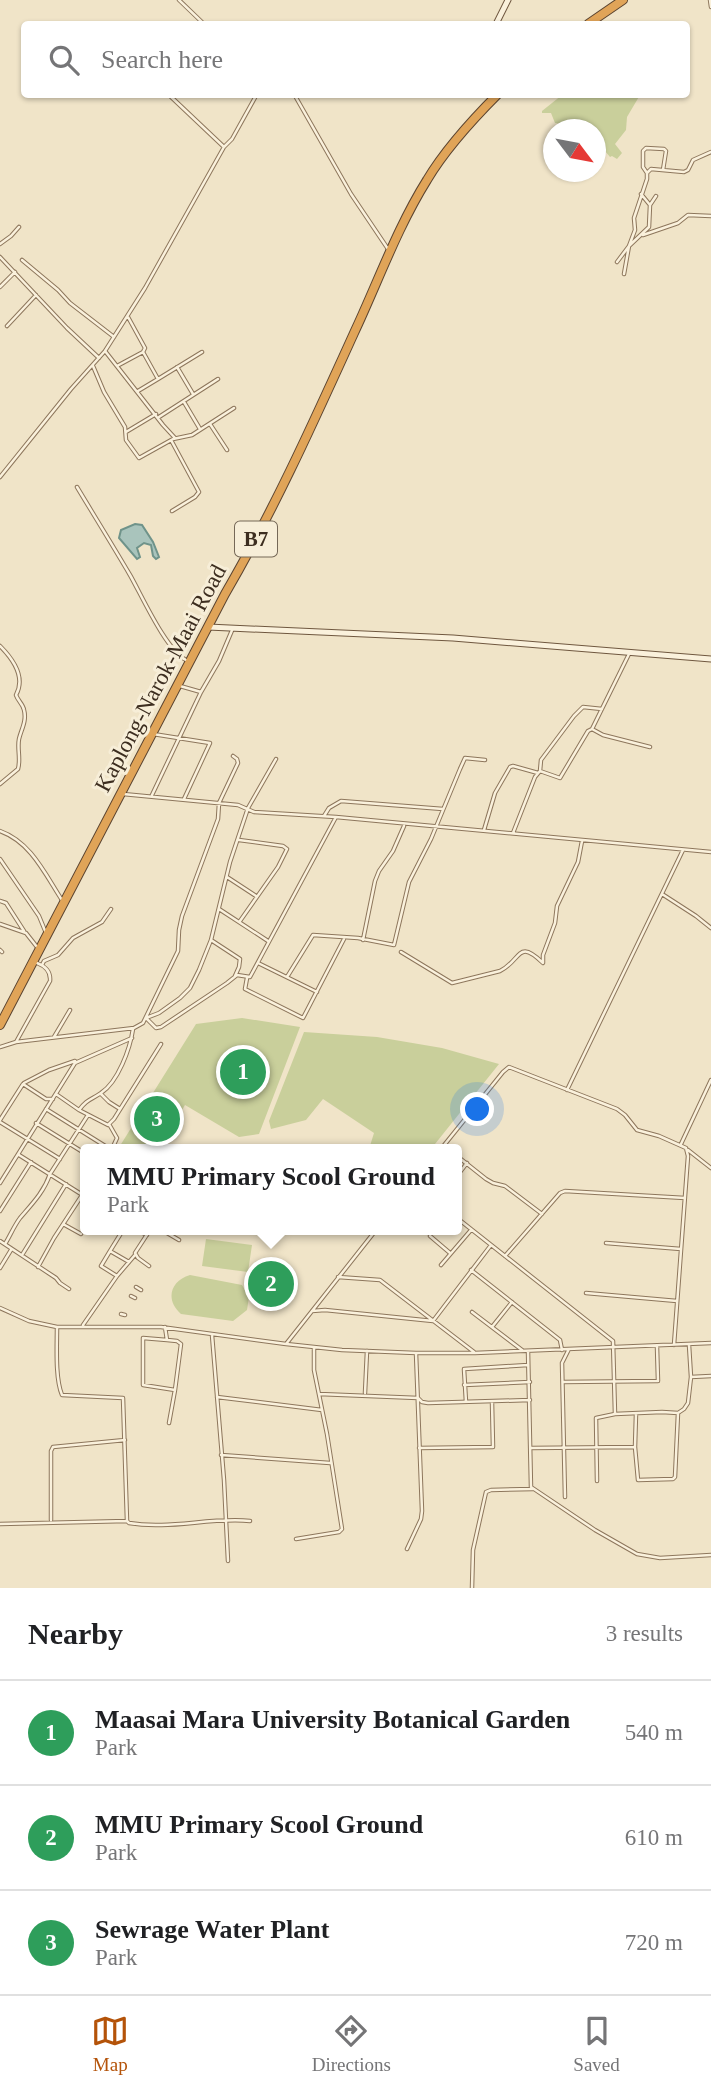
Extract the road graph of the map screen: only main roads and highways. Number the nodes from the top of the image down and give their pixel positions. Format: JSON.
{"nodes":[{"id":1,"x":620,"y":2,"type":"edge"},
{"id":2,"x":590,"y":21,"type":"edge"},
{"id":3,"x":496,"y":98,"type":"edge"},
{"id":4,"x":0,"y":1025,"type":"edge"}],
"edges":[{"from":1,"to":2,"type":"highway"},
{"from":3,"to":4,"type":"highway","name":"Kaplong-Narok-Maai Road","number":"B7"}]}
